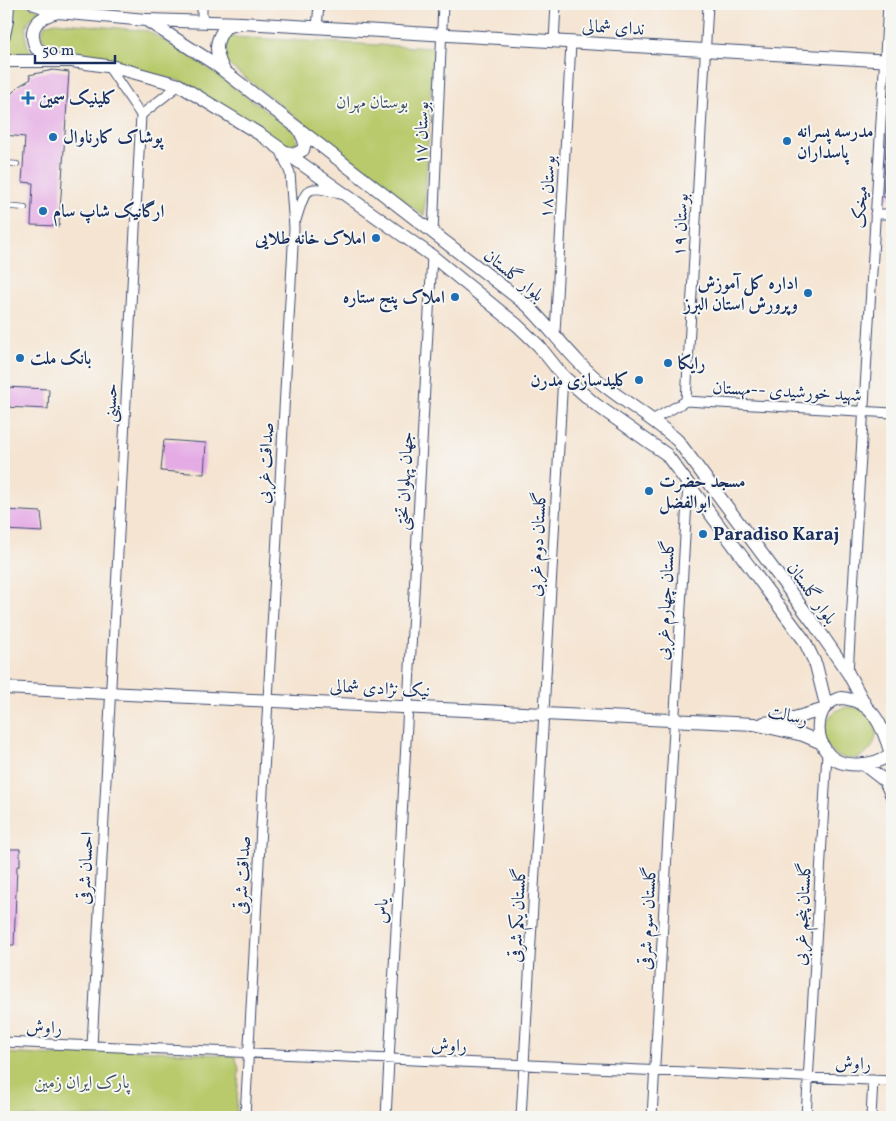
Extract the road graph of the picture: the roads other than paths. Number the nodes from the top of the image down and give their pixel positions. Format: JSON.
{"nodes":[{"id":1,"x":8,"y":4,"type":"edge"},
{"id":2,"x":35,"y":4,"type":"edge"},
{"id":3,"x":202,"y":4,"type":"edge"},
{"id":4,"x":319,"y":4,"type":"edge"},
{"id":5,"x":443,"y":4,"type":"edge"},
{"id":6,"x":556,"y":4,"type":"edge"},
{"id":7,"x":708,"y":4,"type":"edge"},
{"id":8,"x":888,"y":4,"type":"edge"},
{"id":9,"x":78,"y":9,"type":"edge"},
{"id":10,"x":58,"y":12,"type":"junction"},
{"id":11,"x":146,"y":20,"type":"junction"},
{"id":12,"x":202,"y":22,"type":"junction"},
{"id":13,"x":242,"y":23,"type":"junction"},
{"id":14,"x":317,"y":28,"type":"junction"},
{"id":15,"x":4,"y":35,"type":"edge"},
{"id":16,"x":442,"y":35,"type":"junction"},
{"id":17,"x":554,"y":42,"type":"junction"},
{"id":18,"x":571,"y":43,"type":"junction"},
{"id":19,"x":706,"y":50,"type":"junction"},
{"id":20,"x":4,"y":61,"type":"edge"},
{"id":21,"x":55,"y":61,"type":"junction"},
{"id":22,"x":888,"y":61,"type":"edge"},
{"id":23,"x":108,"y":66,"type":"junction"},
{"id":24,"x":223,"y":70,"type":"junction"},
{"id":25,"x":179,"y":85,"type":"junction"},
{"id":26,"x":141,"y":115,"type":"junction"},
{"id":27,"x":298,"y":129,"type":"junction"},
{"id":28,"x":282,"y":150,"type":"junction"},
{"id":29,"x":4,"y":164,"type":"edge"},
{"id":30,"x":17,"y":164,"type":"dead end"},
{"id":31,"x":350,"y":198,"type":"junction"},
{"id":32,"x":4,"y":206,"type":"edge"},
{"id":33,"x":25,"y":208,"type":"dead end"},
{"id":34,"x":875,"y":214,"type":"junction"},
{"id":35,"x":892,"y":214,"type":"edge"},
{"id":36,"x":294,"y":228,"type":"junction"},
{"id":37,"x":433,"y":233,"type":"junction"},
{"id":38,"x":432,"y":256,"type":"junction"},
{"id":39,"x":555,"y":333,"type":"junction"},
{"id":40,"x":563,"y":376,"type":"junction"},
{"id":41,"x":686,"y":401,"type":"junction"},
{"id":42,"x":864,"y":411,"type":"junction"},
{"id":43,"x":892,"y":413,"type":"edge"},
{"id":44,"x":654,"y":419,"type":"junction"},
{"id":45,"x":688,"y":482,"type":"junction"},
{"id":46,"x":834,"y":653,"type":"junction"},
{"id":47,"x":816,"y":665,"type":"junction"},
{"id":48,"x":848,"y":673,"type":"junction"},
{"id":49,"x":4,"y":688,"type":"edge"},
{"id":50,"x":111,"y":692,"type":"junction"},
{"id":51,"x":268,"y":700,"type":"junction"},
{"id":52,"x":408,"y":707,"type":"junction"},
{"id":53,"x":824,"y":708,"type":"junction"},
{"id":54,"x":867,"y":708,"type":"junction"},
{"id":55,"x":544,"y":714,"type":"junction"},
{"id":56,"x":877,"y":718,"type":"junction"},
{"id":57,"x":674,"y":720,"type":"junction"},
{"id":58,"x":754,"y":724,"type":"junction"},
{"id":59,"x":892,"y":727,"type":"edge"},
{"id":60,"x":824,"y":748,"type":"junction"},
{"id":61,"x":892,"y":755,"type":"edge"},
{"id":62,"x":863,"y":764,"type":"junction"},
{"id":63,"x":892,"y":796,"type":"edge"},
{"id":64,"x":4,"y":1042,"type":"edge"},
{"id":65,"x":92,"y":1046,"type":"junction"},
{"id":66,"x":248,"y":1053,"type":"junction"},
{"id":67,"x":389,"y":1059,"type":"junction"},
{"id":68,"x":524,"y":1065,"type":"junction"},
{"id":69,"x":655,"y":1070,"type":"junction"},
{"id":70,"x":809,"y":1077,"type":"junction"},
{"id":71,"x":874,"y":1080,"type":"junction"},
{"id":72,"x":892,"y":1081,"type":"edge"},
{"id":73,"x":245,"y":1117,"type":"edge"},
{"id":74,"x":386,"y":1117,"type":"edge"},
{"id":75,"x":521,"y":1117,"type":"edge"},
{"id":76,"x":652,"y":1117,"type":"edge"},
{"id":77,"x":806,"y":1117,"type":"edge"},
{"id":78,"x":871,"y":1117,"type":"edge"}],
"edges":[{"from":1,"to":15,"type":"main road"},
{"from":2,"to":10,"type":"main road","name":"بلوار گلستان"},
{"from":3,"to":12,"type":"street"},
{"from":4,"to":14,"type":"street"},
{"from":5,"to":16,"type":"street","name":"بوستان ۱۷"},
{"from":6,"to":17,"type":"street"},
{"from":7,"to":19,"type":"street","name":"بوستان ۱۹"},
{"from":8,"to":22,"type":"street","name":"میخک"},
{"from":9,"to":10,"type":"main road","name":"بلوار گلستان"},
{"from":9,"to":11,"type":"main road","name":"بلوار گلستان"},
{"from":10,"to":21,"type":"main road"},
{"from":11,"to":12,"type":"main road","name":"ندای شمالی"},
{"from":11,"to":24,"type":"main road","name":"بلوار گلستان"},
{"from":12,"to":13,"type":"main road","name":"ندای شمالی"},
{"from":13,"to":14,"type":"main road","name":"ندای شمالی"},
{"from":13,"to":24,"type":"main road","name":"ندای شمالی"},
{"from":14,"to":16,"type":"main road","name":"ندای شمالی"},
{"from":16,"to":17,"type":"main road","name":"ندای شمالی"},
{"from":16,"to":37,"type":"street","name":"بوستان ۱۷"},
{"from":17,"to":18,"type":"main road","name":"ندای شمالی"},
{"from":18,"to":19,"type":"main road","name":"ندای شمالی"},
{"from":18,"to":39,"type":"street","name":"بوستان ۱۸"},
{"from":19,"to":22,"type":"main road","name":"ندای شمالی"},
{"from":19,"to":41,"type":"street","name":"بوستان ۱۹"},
{"from":20,"to":21,"type":"main road","name":"بلوار گلستان"},
{"from":21,"to":23,"type":"main road","name":"بلوار گلستان"},
{"from":22,"to":34,"type":"street","name":"میخک"},
{"from":23,"to":25,"type":"main road","name":"بلوار گلستان"},
{"from":23,"to":26,"type":"street"},
{"from":24,"to":27,"type":"main road","name":"بلوار گلستان"},
{"from":25,"to":26,"type":"street"},
{"from":25,"to":28,"type":"main road","name":"بلوار گلستان"},
{"from":26,"to":50,"type":"street","name":"حسینی"},
{"from":27,"to":28,"type":"main road"},
{"from":27,"to":37,"type":"main road","name":"بلوار گلستان"},
{"from":28,"to":31,"type":"main road","name":"بلوار گلستان"},
{"from":28,"to":36,"type":"street","name":"صداقت غربی"},
{"from":29,"to":30,"type":"lane"},
{"from":31,"to":36,"type":"street","name":"صداقت غربی"},
{"from":31,"to":38,"type":"main road","name":"بلوار گلستان"},
{"from":32,"to":33,"type":"lane"},
{"from":34,"to":35,"type":"street"},
{"from":34,"to":42,"type":"street","name":"میخک"},
{"from":36,"to":51,"type":"street","name":"صداقت غربی"},
{"from":37,"to":39,"type":"main road","name":"بلوار گلستان"},
{"from":38,"to":40,"type":"main road","name":"بلوار گلستان"},
{"from":38,"to":52,"type":"street","name":"جهان پهلوان تختی"},
{"from":39,"to":44,"type":"main road","name":"بلوار گلستان"},
{"from":40,"to":45,"type":"main road","name":"بلوار گلستان"},
{"from":40,"to":55,"type":"street","name":"گلستان دوم غربی"},
{"from":41,"to":42,"type":"street","name":"شهید خورشیدی --مهستان"},
{"from":41,"to":44,"type":"street","name":"شهید خورشیدی --مهستان"},
{"from":42,"to":43,"type":"street","name":"شهید خورشیدی --مهستان"},
{"from":42,"to":48,"type":"street","name":"میخک"},
{"from":44,"to":46,"type":"main road","name":"بلوار گلستان"},
{"from":45,"to":47,"type":"main road","name":"بلوار گلستان"},
{"from":45,"to":57,"type":"street","name":"گلستان چهارم غربی"},
{"from":46,"to":47,"type":"main road"},
{"from":46,"to":48,"type":"main road","name":"بلوار گلستان"},
{"from":47,"to":53,"type":"main road","name":"بلوار گلستان"},
{"from":48,"to":54,"type":"main road","name":"بلوار گلستان"},
{"from":49,"to":50,"type":"main road","name":"نیک نژادی شمالی"},
{"from":50,"to":51,"type":"main road","name":"نیک نژادی شمالی"},
{"from":50,"to":65,"type":"street","name":"احسان شرقی"},
{"from":51,"to":52,"type":"main road","name":"نیک نژادی شمالی"},
{"from":51,"to":66,"type":"street","name":"صداقت شرقی"},
{"from":52,"to":55,"type":"main road","name":"نیک نژادی شمالی"},
{"from":52,"to":67,"type":"street","name":"یاس"},
{"from":53,"to":54,"type":"main road"},
{"from":53,"to":58,"type":"main road","name":"رسالت"},
{"from":53,"to":60,"type":"main road"},
{"from":54,"to":56,"type":"main road"},
{"from":55,"to":57,"type":"main road","name":"نیک نژادی شمالی"},
{"from":55,"to":68,"type":"street","name":"گلستان یکم شرقی"},
{"from":56,"to":59,"type":"main road"},
{"from":56,"to":61,"type":"main road"},
{"from":57,"to":58,"type":"main road","name":"نیک نژادی شمالی"},
{"from":57,"to":69,"type":"street","name":"گلستان سوم شرقی"},
{"from":58,"to":60,"type":"main road","name":"رسالت"},
{"from":60,"to":62,"type":"main road"},
{"from":60,"to":70,"type":"street","name":"گلستان پنجم غربی"},
{"from":61,"to":62,"type":"main road"},
{"from":62,"to":63,"type":"main road"},
{"from":64,"to":65,"type":"street","name":"راوش"},
{"from":65,"to":66,"type":"street","name":"راوش"},
{"from":66,"to":67,"type":"street","name":"راوش"},
{"from":66,"to":73,"type":"street","name":"صداقت شرقی"},
{"from":67,"to":68,"type":"street","name":"راوش"},
{"from":67,"to":74,"type":"street","name":"یاس"},
{"from":68,"to":69,"type":"street","name":"راوش"},
{"from":68,"to":75,"type":"street","name":"گلستان یکم شرقی"},
{"from":69,"to":70,"type":"street","name":"راوش"},
{"from":69,"to":76,"type":"street","name":"گلستان سوم شرقی"},
{"from":70,"to":71,"type":"street","name":"راوش"},
{"from":70,"to":77,"type":"street","name":"گلستان پنجم غربی"},
{"from":71,"to":72,"type":"street","name":"راوش"},
{"from":71,"to":78,"type":"street"}]}
